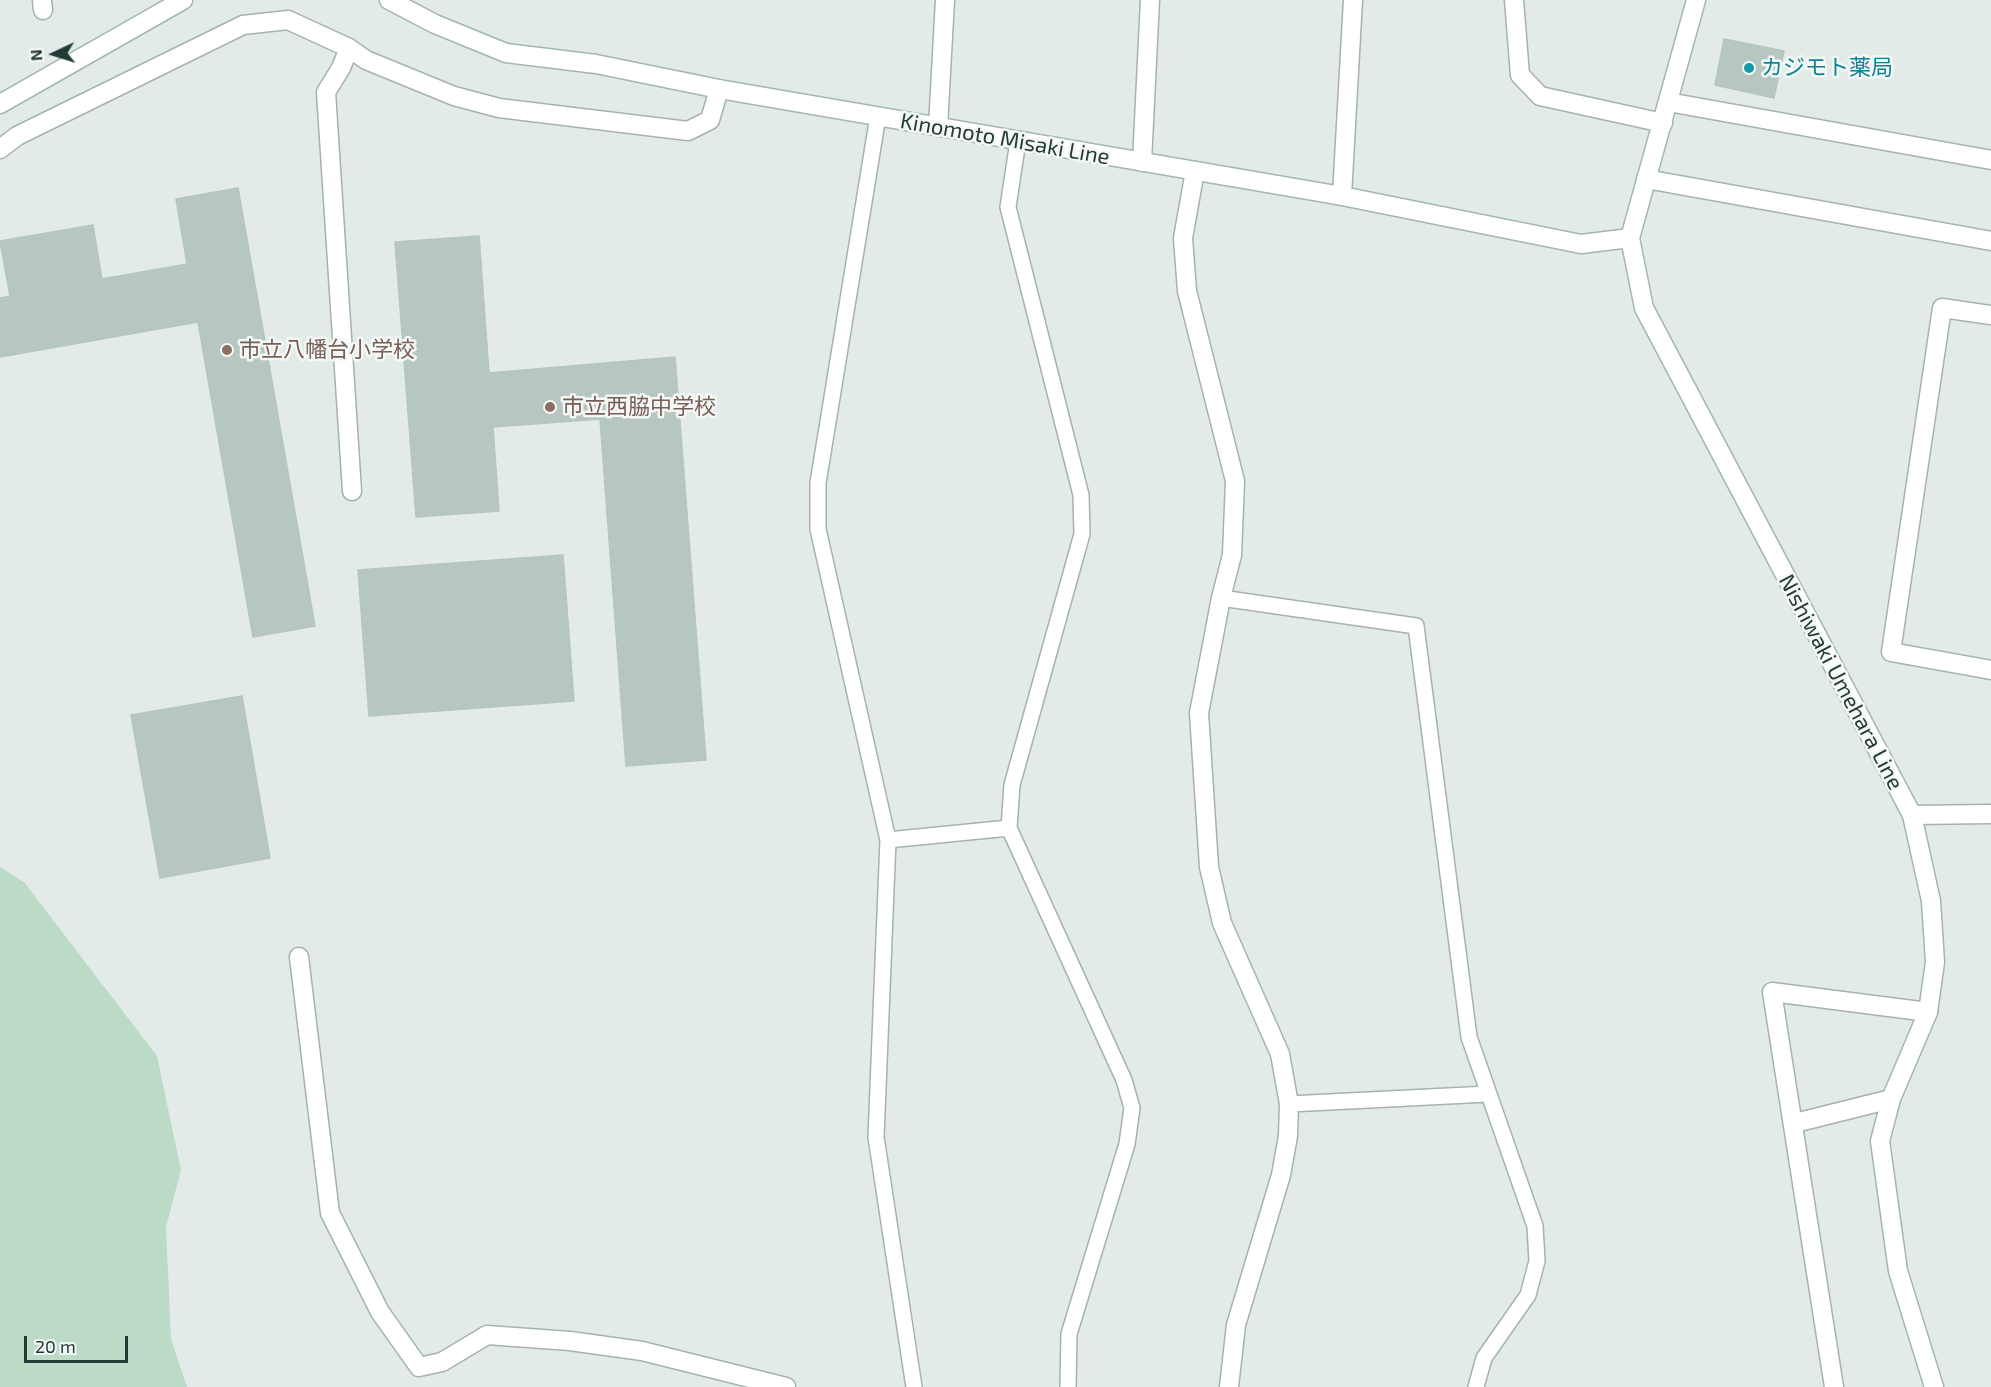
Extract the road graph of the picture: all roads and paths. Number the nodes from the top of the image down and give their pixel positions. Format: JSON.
{"nodes":[{"id":1,"x":183,"y":0,"type":"edge"},
{"id":2,"x":389,"y":0,"type":"edge"},
{"id":3,"x":945,"y":0,"type":"edge"},
{"id":4,"x":1150,"y":0,"type":"edge"},
{"id":5,"x":1353,"y":0,"type":"edge"},
{"id":6,"x":1514,"y":0,"type":"edge"},
{"id":7,"x":1696,"y":0,"type":"edge"},
{"id":8,"x":349,"y":48,"type":"junction"},
{"id":9,"x":719,"y":89,"type":"junction"},
{"id":10,"x":1668,"y":102,"type":"junction"},
{"id":11,"x":0,"y":104,"type":"edge"},
{"id":12,"x":878,"y":116,"type":"junction"},
{"id":13,"x":1663,"y":123,"type":"junction"},
{"id":14,"x":938,"y":127,"type":"junction"},
{"id":15,"x":1018,"y":141,"type":"junction"},
{"id":16,"x":0,"y":149,"type":"edge"},
{"id":17,"x":1991,"y":160,"type":"edge"},
{"id":18,"x":1142,"y":162,"type":"junction"},
{"id":19,"x":1195,"y":171,"type":"junction"},
{"id":20,"x":1647,"y":178,"type":"junction"},
{"id":21,"x":1342,"y":196,"type":"junction"},
{"id":22,"x":1630,"y":238,"type":"junction"},
{"id":23,"x":1991,"y":241,"type":"edge"},
{"id":24,"x":1991,"y":315,"type":"edge"},
{"id":25,"x":352,"y":491,"type":"dead end"},
{"id":26,"x":1221,"y":598,"type":"junction"},
{"id":27,"x":1991,"y":670,"type":"edge"},
{"id":28,"x":1991,"y":814,"type":"edge"},
{"id":29,"x":1912,"y":815,"type":"junction"},
{"id":30,"x":1009,"y":828,"type":"junction"},
{"id":31,"x":888,"y":840,"type":"junction"},
{"id":32,"x":299,"y":957,"type":"dead end"},
{"id":33,"x":1928,"y":1012,"type":"junction"},
{"id":34,"x":1488,"y":1094,"type":"junction"},
{"id":35,"x":1891,"y":1099,"type":"junction"},
{"id":36,"x":1289,"y":1104,"type":"junction"},
{"id":37,"x":1795,"y":1124,"type":"junction"},
{"id":38,"x":786,"y":1387,"type":"edge"},
{"id":39,"x":914,"y":1387,"type":"edge"},
{"id":40,"x":1068,"y":1387,"type":"edge"},
{"id":41,"x":1229,"y":1387,"type":"edge"},
{"id":42,"x":1476,"y":1387,"type":"edge"},
{"id":43,"x":1834,"y":1387,"type":"edge"},
{"id":44,"x":1934,"y":1387,"type":"edge"}],
"edges":[{"from":1,"to":11,"type":"street"},
{"from":2,"to":9,"type":"street","name":"Kinomoto Misaki Line"},
{"from":3,"to":14,"type":"street"},
{"from":4,"to":18,"type":"street"},
{"from":5,"to":21,"type":"street"},
{"from":6,"to":13,"type":"street"},
{"from":7,"to":10,"type":"street","name":"Nishiwaki Umehara Line"},
{"from":8,"to":9,"type":"street"},
{"from":8,"to":16,"type":"street"},
{"from":8,"to":25,"type":"street"},
{"from":9,"to":12,"type":"street","name":"Kinomoto Misaki Line"},
{"from":10,"to":13,"type":"street","name":"Nishiwaki Umehara Line"},
{"from":10,"to":17,"type":"street"},
{"from":12,"to":14,"type":"street","name":"Kinomoto Misaki Line"},
{"from":12,"to":31,"type":"lane"},
{"from":13,"to":20,"type":"street","name":"Nishiwaki Umehara Line"},
{"from":14,"to":15,"type":"street","name":"Kinomoto Misaki Line"},
{"from":15,"to":18,"type":"street","name":"Kinomoto Misaki Line"},
{"from":15,"to":30,"type":"lane"},
{"from":18,"to":19,"type":"street","name":"Kinomoto Misaki Line"},
{"from":19,"to":21,"type":"street","name":"Kinomoto Misaki Line"},
{"from":19,"to":26,"type":"street"},
{"from":20,"to":22,"type":"street","name":"Nishiwaki Umehara Line"},
{"from":20,"to":23,"type":"street"},
{"from":21,"to":22,"type":"street","name":"Kinomoto Misaki Line"},
{"from":22,"to":29,"type":"street","name":"Nishiwaki Umehara Line"},
{"from":24,"to":27,"type":"street"},
{"from":26,"to":34,"type":"lane"},
{"from":26,"to":36,"type":"street"},
{"from":28,"to":29,"type":"street"},
{"from":29,"to":33,"type":"street","name":"Nishiwaki Umehara Line"},
{"from":30,"to":31,"type":"lane"},
{"from":30,"to":40,"type":"lane"},
{"from":31,"to":39,"type":"lane"},
{"from":32,"to":38,"type":"street"},
{"from":33,"to":35,"type":"street","name":"Nishiwaki Umehara Line"},
{"from":33,"to":37,"type":"street"},
{"from":34,"to":36,"type":"lane"},
{"from":34,"to":42,"type":"lane"},
{"from":35,"to":37,"type":"street"},
{"from":35,"to":44,"type":"street","name":"Nishiwaki Umehara Line"},
{"from":36,"to":41,"type":"street"},
{"from":37,"to":43,"type":"street"}]}
